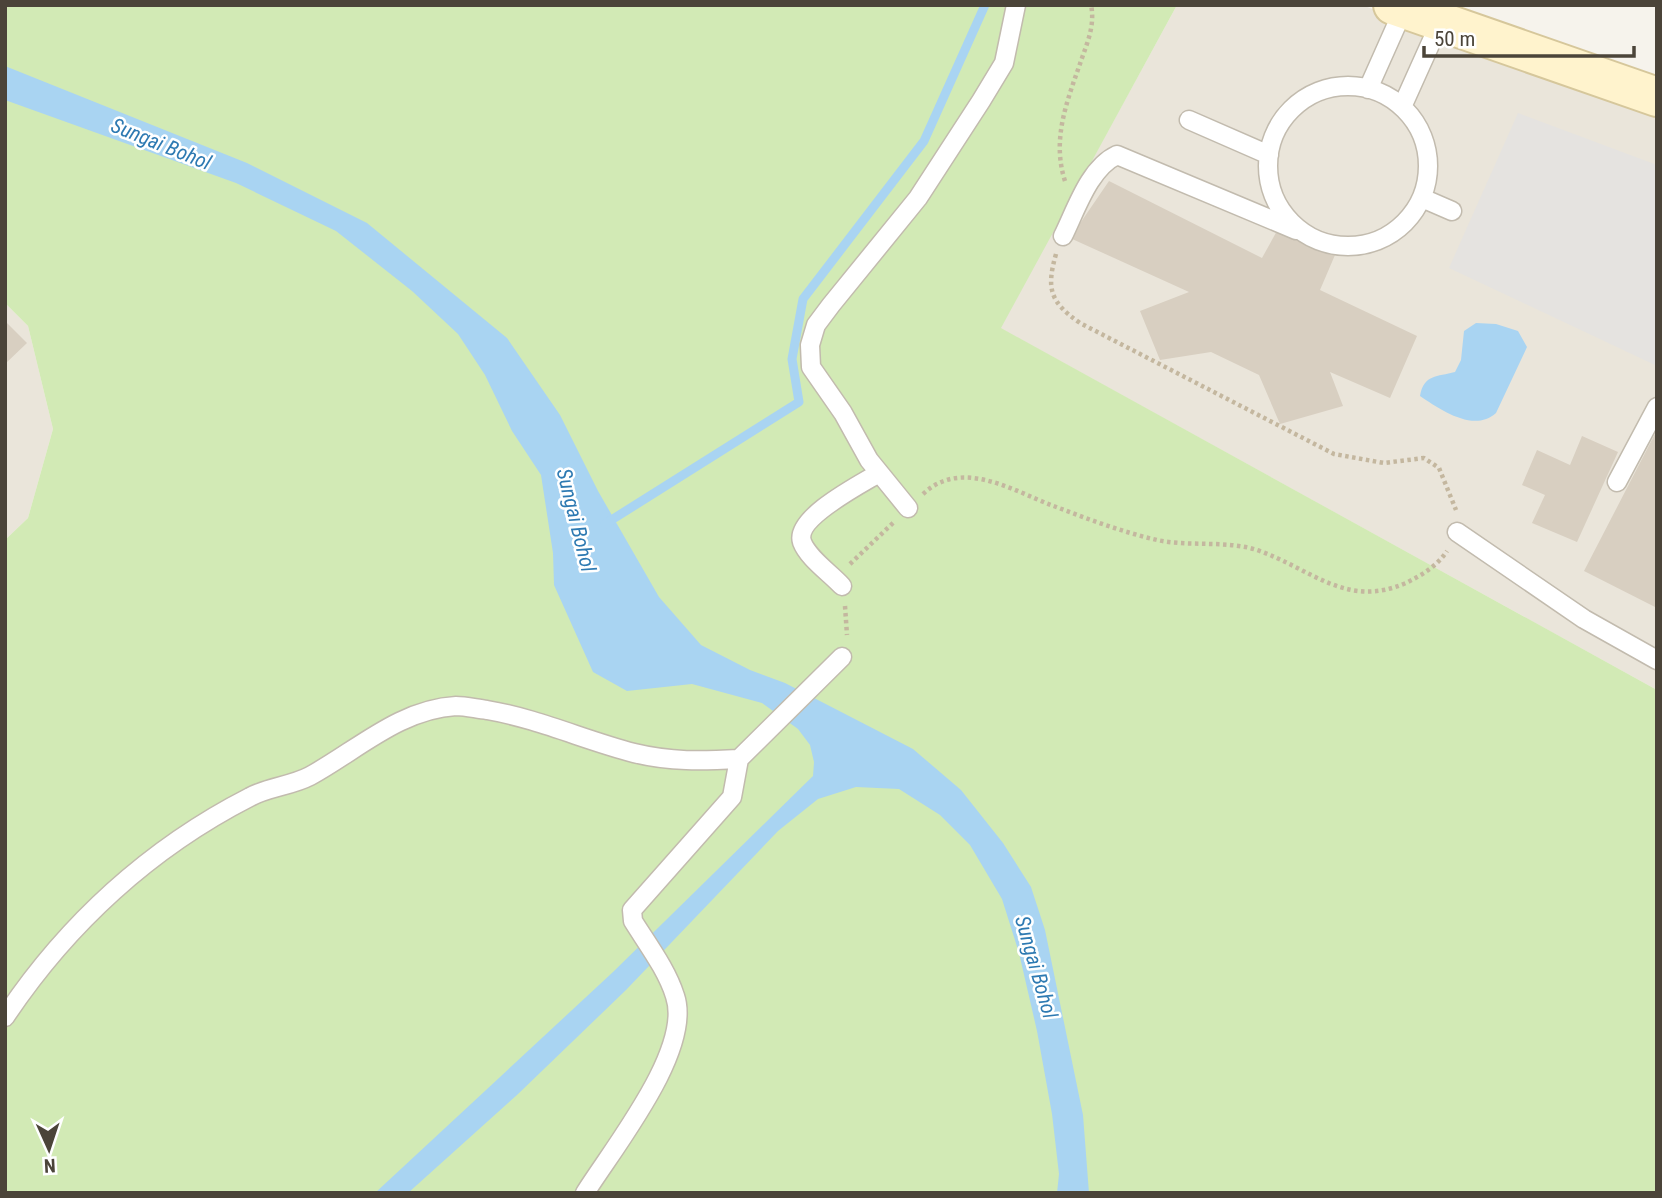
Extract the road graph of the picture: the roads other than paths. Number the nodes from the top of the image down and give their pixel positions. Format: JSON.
{"nodes":[{"id":1,"x":1016,"y":5,"type":"edge"},
{"id":2,"x":1401,"y":6,"type":"edge"},
{"id":3,"x":1443,"y":13,"type":"edge"},
{"id":4,"x":1368,"y":89,"type":"junction"},
{"id":5,"x":1657,"y":97,"type":"edge"},
{"id":6,"x":1402,"y":107,"type":"junction"},
{"id":7,"x":1189,"y":120,"type":"dead end"},
{"id":8,"x":1269,"y":155,"type":"junction"},
{"id":9,"x":1422,"y":198,"type":"junction"},
{"id":10,"x":1452,"y":211,"type":"dead end"},
{"id":11,"x":1306,"y":234,"type":"junction"},
{"id":12,"x":1063,"y":236,"type":"road end"},
{"id":13,"x":1657,"y":407,"type":"edge"},
{"id":14,"x":879,"y":473,"type":"junction"},
{"id":15,"x":1617,"y":482,"type":"dead end"},
{"id":16,"x":908,"y":508,"type":"road end"},
{"id":17,"x":1457,"y":532,"type":"road end"},
{"id":18,"x":842,"y":586,"type":"road end"},
{"id":19,"x":842,"y":657,"type":"road end"},
{"id":20,"x":1657,"y":660,"type":"edge"},
{"id":21,"x":739,"y":759,"type":"junction"},
{"id":22,"x":5,"y":1017,"type":"edge"},
{"id":23,"x":585,"y":1193,"type":"edge"}],
"edges":[{"from":1,"to":14,"type":"lane"},
{"from":2,"to":3,"type":"main road"},
{"from":2,"to":4,"type":"lane"},
{"from":3,"to":5,"type":"main road"},
{"from":3,"to":6,"type":"lane"},
{"from":4,"to":6,"type":"lane"},
{"from":4,"to":8,"type":"lane"},
{"from":6,"to":9,"type":"lane"},
{"from":7,"to":8,"type":"lane"},
{"from":8,"to":11,"type":"lane"},
{"from":9,"to":10,"type":"lane"},
{"from":9,"to":11,"type":"lane"},
{"from":11,"to":12,"type":"lane"},
{"from":13,"to":15,"type":"lane"},
{"from":14,"to":16,"type":"lane"},
{"from":14,"to":18,"type":"lane"},
{"from":17,"to":20,"type":"lane"},
{"from":19,"to":21,"type":"lane"},
{"from":21,"to":22,"type":"lane"},
{"from":21,"to":23,"type":"lane"}]}
